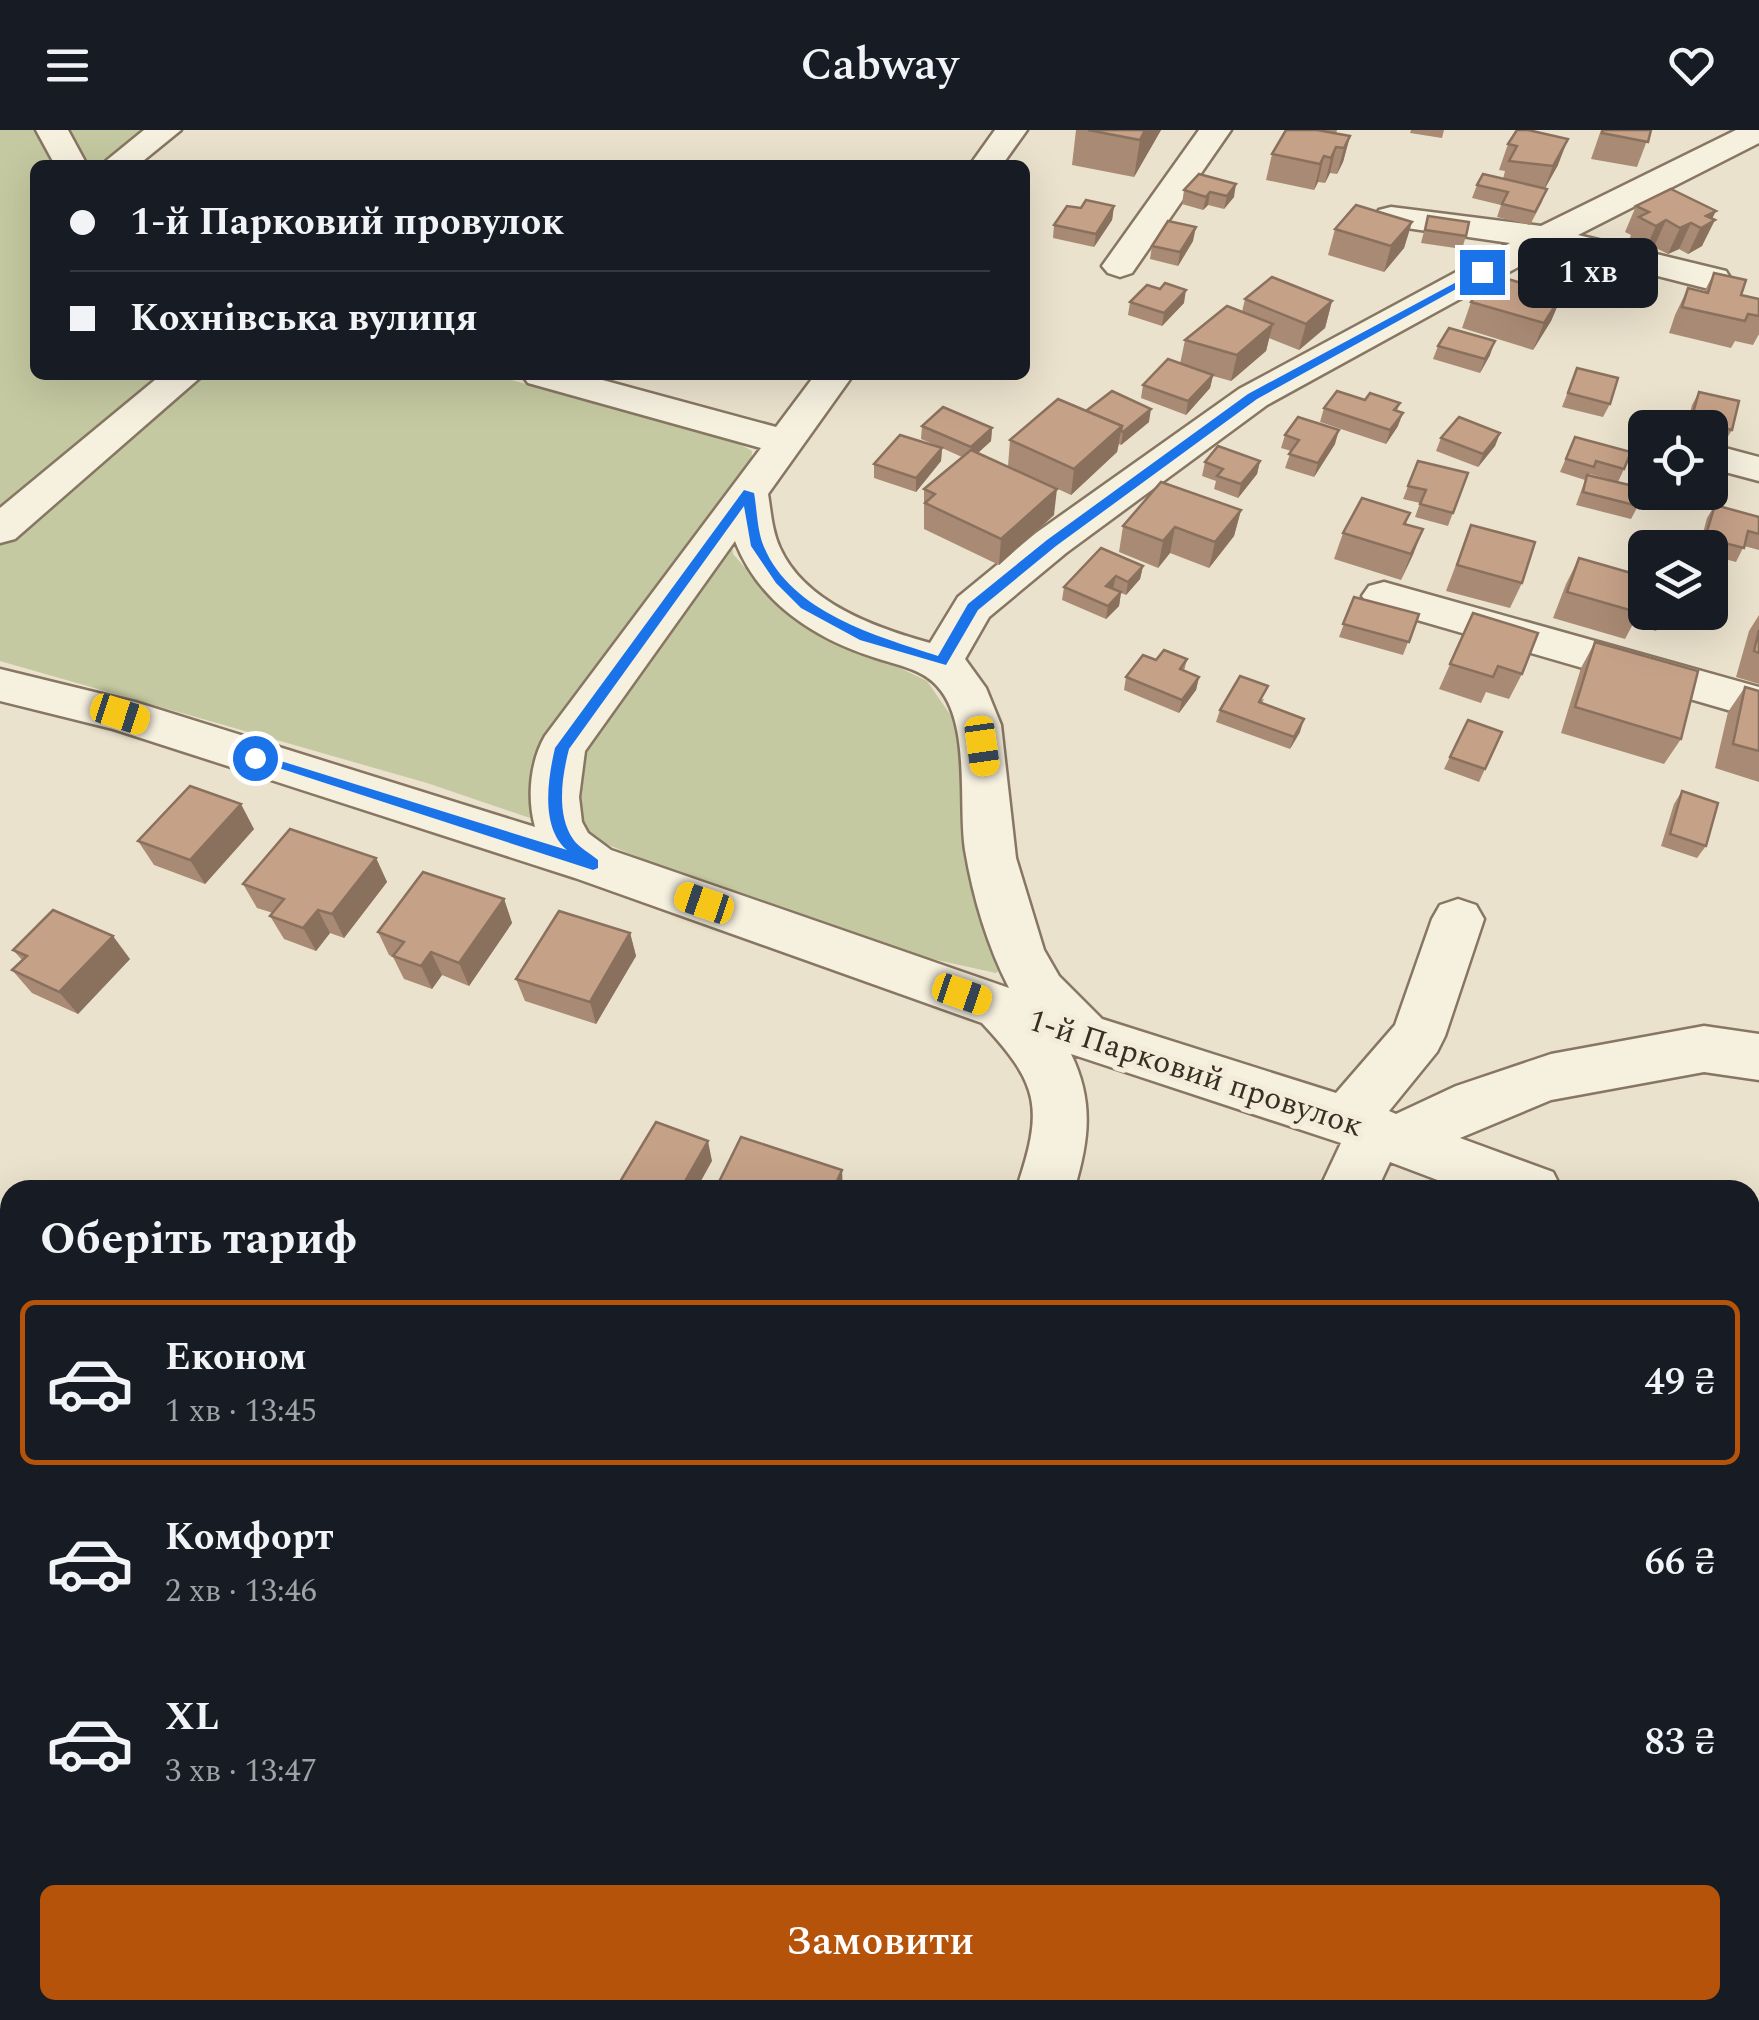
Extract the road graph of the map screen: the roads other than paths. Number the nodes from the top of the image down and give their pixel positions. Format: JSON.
{"nodes":[{"id":1,"x":52,"y":130,"type":"edge"},
{"id":2,"x":165,"y":130,"type":"edge"},
{"id":3,"x":1011,"y":130,"type":"edge"},
{"id":4,"x":1215,"y":130,"type":"edge"},
{"id":5,"x":1680,"y":133,"type":"dead end"},
{"id":6,"x":1750,"y":140,"type":"edge"},
{"id":7,"x":68,"y":160,"type":"edge"},
{"id":8,"x":124,"y":160,"type":"edge"},
{"id":9,"x":990,"y":160,"type":"edge"},
{"id":10,"x":1391,"y":217,"type":"edge"},
{"id":11,"x":1546,"y":237,"type":"junction"},
{"id":12,"x":1120,"y":266,"type":"dead end"},
{"id":13,"x":1713,"y":279,"type":"edge"},
{"id":14,"x":178,"y":380,"type":"edge"},
{"id":15,"x":559,"y":380,"type":"edge"},
{"id":16,"x":830,"y":380,"type":"edge"},
{"id":17,"x":785,"y":442,"type":"junction"},
{"id":18,"x":1728,"y":461,"type":"edge"},
{"id":19,"x":1759,"y":469,"type":"edge"},
{"id":20,"x":748,"y":493,"type":"junction"},
{"id":21,"x":0,"y":530,"type":"edge"},
{"id":22,"x":1384,"y":596,"type":"dead end"},
{"id":23,"x":941,"y":662,"type":"junction"},
{"id":24,"x":0,"y":685,"type":"edge"},
{"id":25,"x":1759,"y":702,"type":"edge"},
{"id":26,"x":593,"y":864,"type":"junction"},
{"id":27,"x":1458,"y":920,"type":"dead end"},
{"id":28,"x":998,"y":1006,"type":"junction"},
{"id":29,"x":1086,"y":1037,"type":"junction"},
{"id":30,"x":1755,"y":1042,"type":"edge"},
{"id":31,"x":1374,"y":1131,"type":"junction"},
{"id":32,"x":1049,"y":1180,"type":"edge"},
{"id":33,"x":1352,"y":1180,"type":"edge"},
{"id":34,"x":1505,"y":1180,"type":"edge"}],
"edges":[{"from":1,"to":7,"type":"street"},
{"from":2,"to":8,"type":"street"},
{"from":3,"to":9,"type":"street"},
{"from":4,"to":12,"type":"street"},
{"from":5,"to":6,"type":"street"},
{"from":6,"to":11,"type":"street"},
{"from":10,"to":11,"type":"street"},
{"from":11,"to":13,"type":"street"},
{"from":11,"to":23,"type":"street"},
{"from":14,"to":21,"type":"street"},
{"from":15,"to":17,"type":"street"},
{"from":16,"to":17,"type":"street"},
{"from":17,"to":20,"type":"street"},
{"from":18,"to":19,"type":"street"},
{"from":20,"to":23,"type":"street"},
{"from":20,"to":26,"type":"street"},
{"from":22,"to":25,"type":"street"},
{"from":23,"to":29,"type":"street"},
{"from":24,"to":26,"type":"street","name":"1-й Парковий провулок"},
{"from":26,"to":28,"type":"street","name":"1-й Парковий провулок"},
{"from":27,"to":31,"type":"street"},
{"from":28,"to":29,"type":"street","name":"1-й Парковий провулок"},
{"from":28,"to":32,"type":"street"},
{"from":29,"to":31,"type":"street","name":"1-й Парковий провулок"},
{"from":30,"to":31,"type":"street"},
{"from":31,"to":33,"type":"street"},
{"from":31,"to":34,"type":"street","name":"1-й Парковий провулок"}]}
